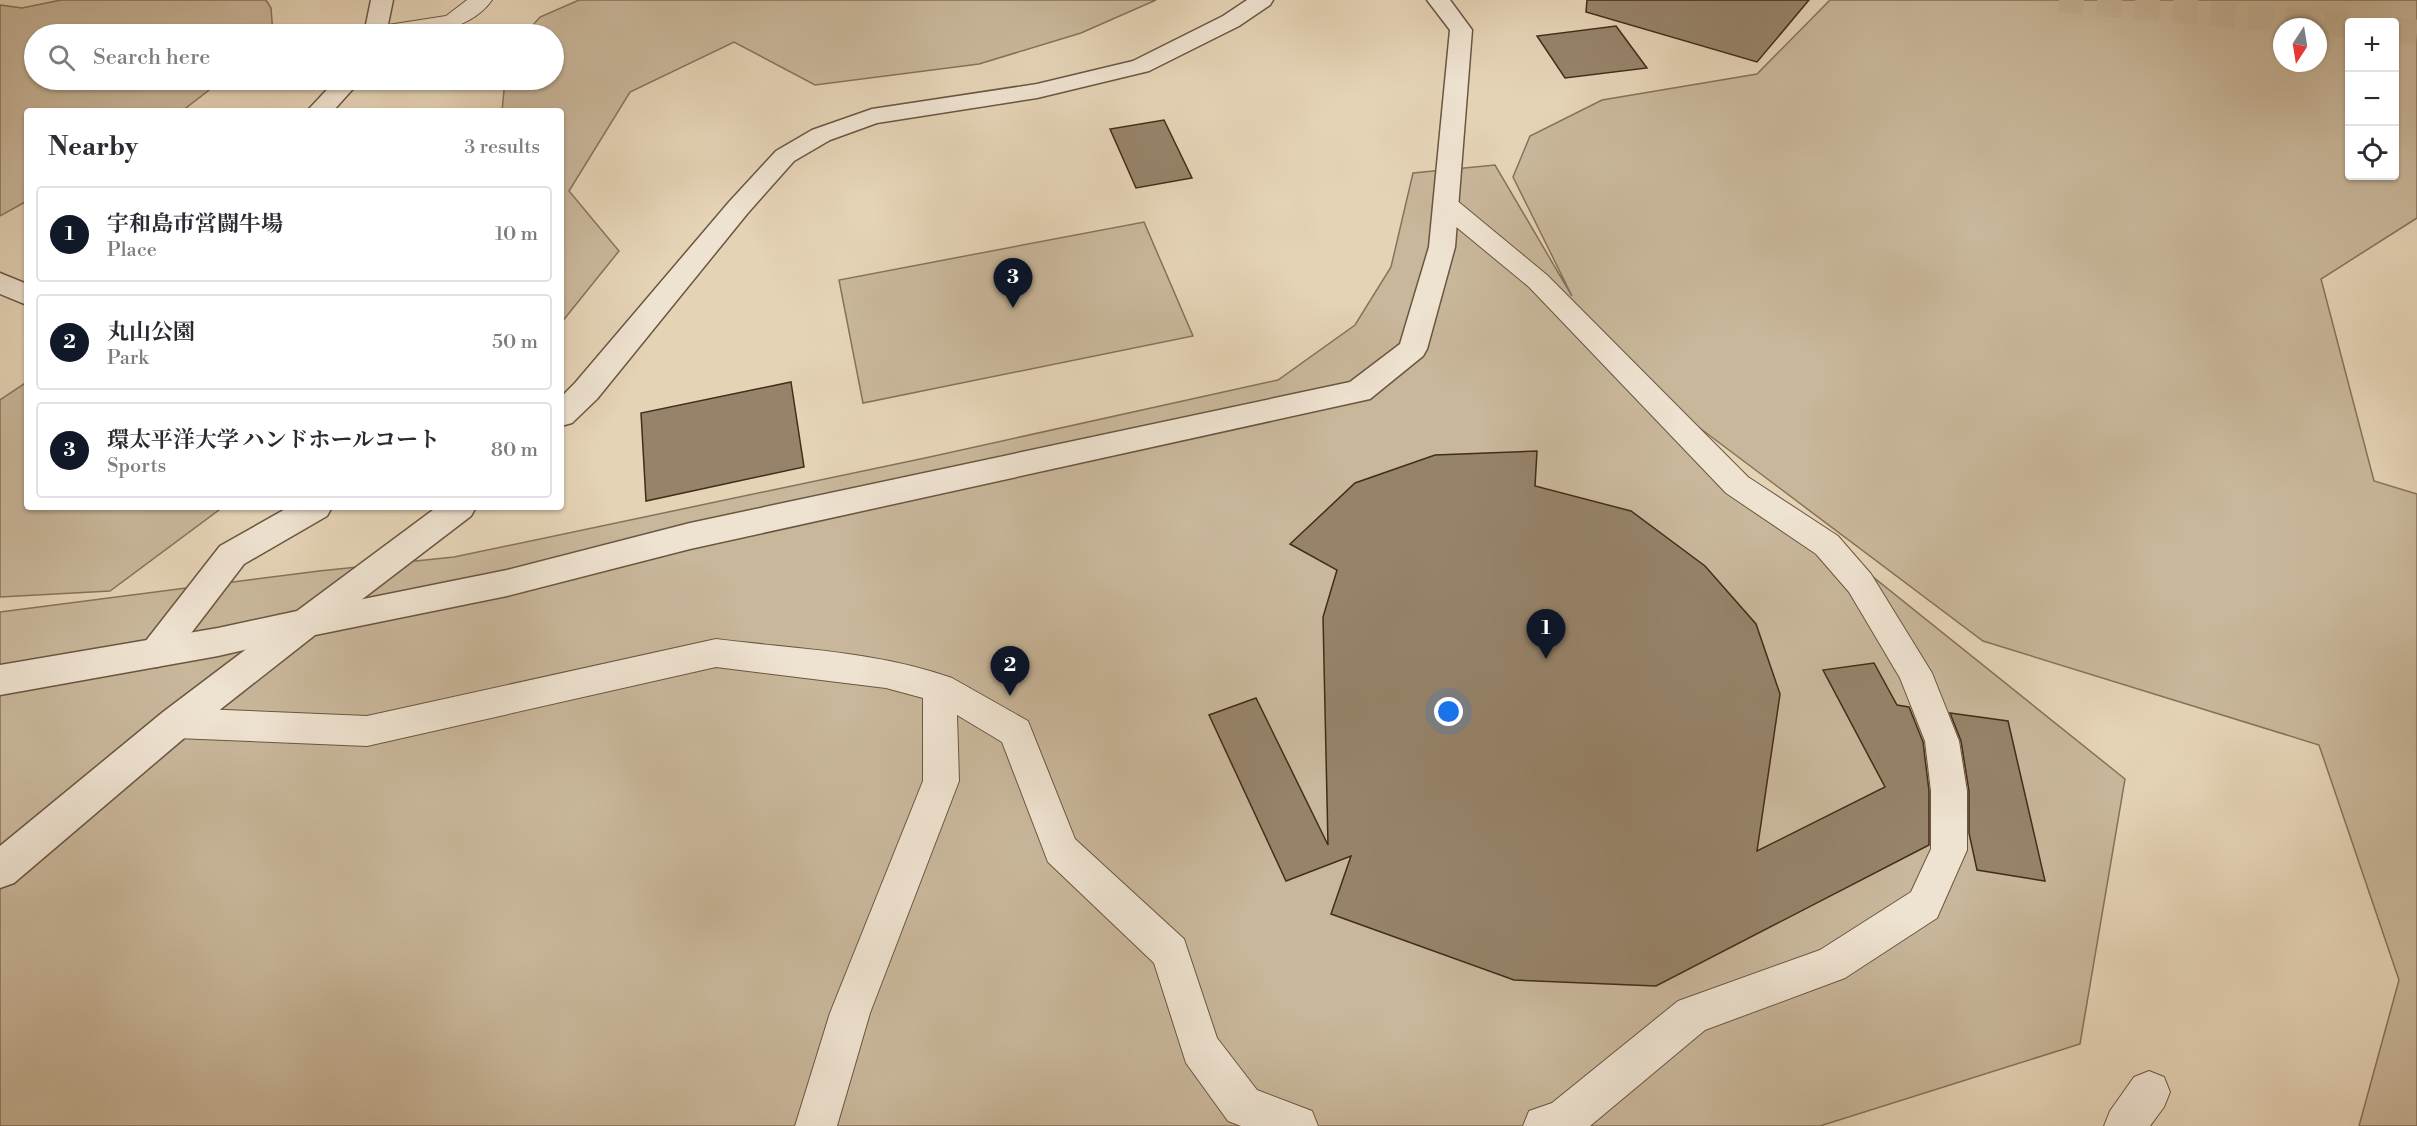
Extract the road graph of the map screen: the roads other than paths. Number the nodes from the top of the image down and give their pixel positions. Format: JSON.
{"nodes":[{"id":1,"x":382,"y":0,"type":"edge"},
{"id":2,"x":481,"y":0,"type":"edge"},
{"id":3,"x":1262,"y":0,"type":"edge"},
{"id":4,"x":1438,"y":0,"type":"edge"},
{"id":5,"x":377,"y":24,"type":"edge"},
{"id":6,"x":435,"y":24,"type":"edge"},
{"id":7,"x":340,"y":90,"type":"edge"},
{"id":8,"x":323,"y":108,"type":"edge"},
{"id":9,"x":1446,"y":205,"type":"junction"},
{"id":10,"x":0,"y":282,"type":"edge"},
{"id":11,"x":24,"y":294,"type":"edge"},
{"id":12,"x":564,"y":413,"type":"edge"},
{"id":13,"x":311,"y":510,"type":"edge"},
{"id":14,"x":456,"y":510,"type":"edge"},
{"id":15,"x":306,"y":623,"type":"junction"},
{"id":16,"x":157,"y":652,"type":"junction"},
{"id":17,"x":0,"y":680,"type":"edge"},
{"id":18,"x":940,"y":688,"type":"junction"},
{"id":19,"x":176,"y":723,"type":"junction"},
{"id":20,"x":0,"y":870,"type":"edge"},
{"id":21,"x":2149,"y":1092,"type":"dead end"},
{"id":22,"x":816,"y":1126,"type":"edge"},
{"id":23,"x":1297,"y":1126,"type":"edge"},
{"id":24,"x":1544,"y":1126,"type":"edge"},
{"id":25,"x":2125,"y":1126,"type":"edge"}],
"edges":[{"from":1,"to":5,"type":"street"},
{"from":2,"to":6,"type":"lane"},
{"from":3,"to":12,"type":"street"},
{"from":4,"to":9,"type":"street"},
{"from":7,"to":8,"type":"street"},
{"from":9,"to":15,"type":"street"},
{"from":9,"to":24,"type":"lane"},
{"from":10,"to":11,"type":"street"},
{"from":13,"to":16,"type":"street"},
{"from":14,"to":15,"type":"street"},
{"from":15,"to":16,"type":"street"},
{"from":15,"to":19,"type":"street"},
{"from":16,"to":17,"type":"street"},
{"from":18,"to":19,"type":"lane"},
{"from":18,"to":22,"type":"lane"},
{"from":18,"to":23,"type":"lane"},
{"from":19,"to":20,"type":"street"},
{"from":21,"to":25,"type":"lane"}]}
